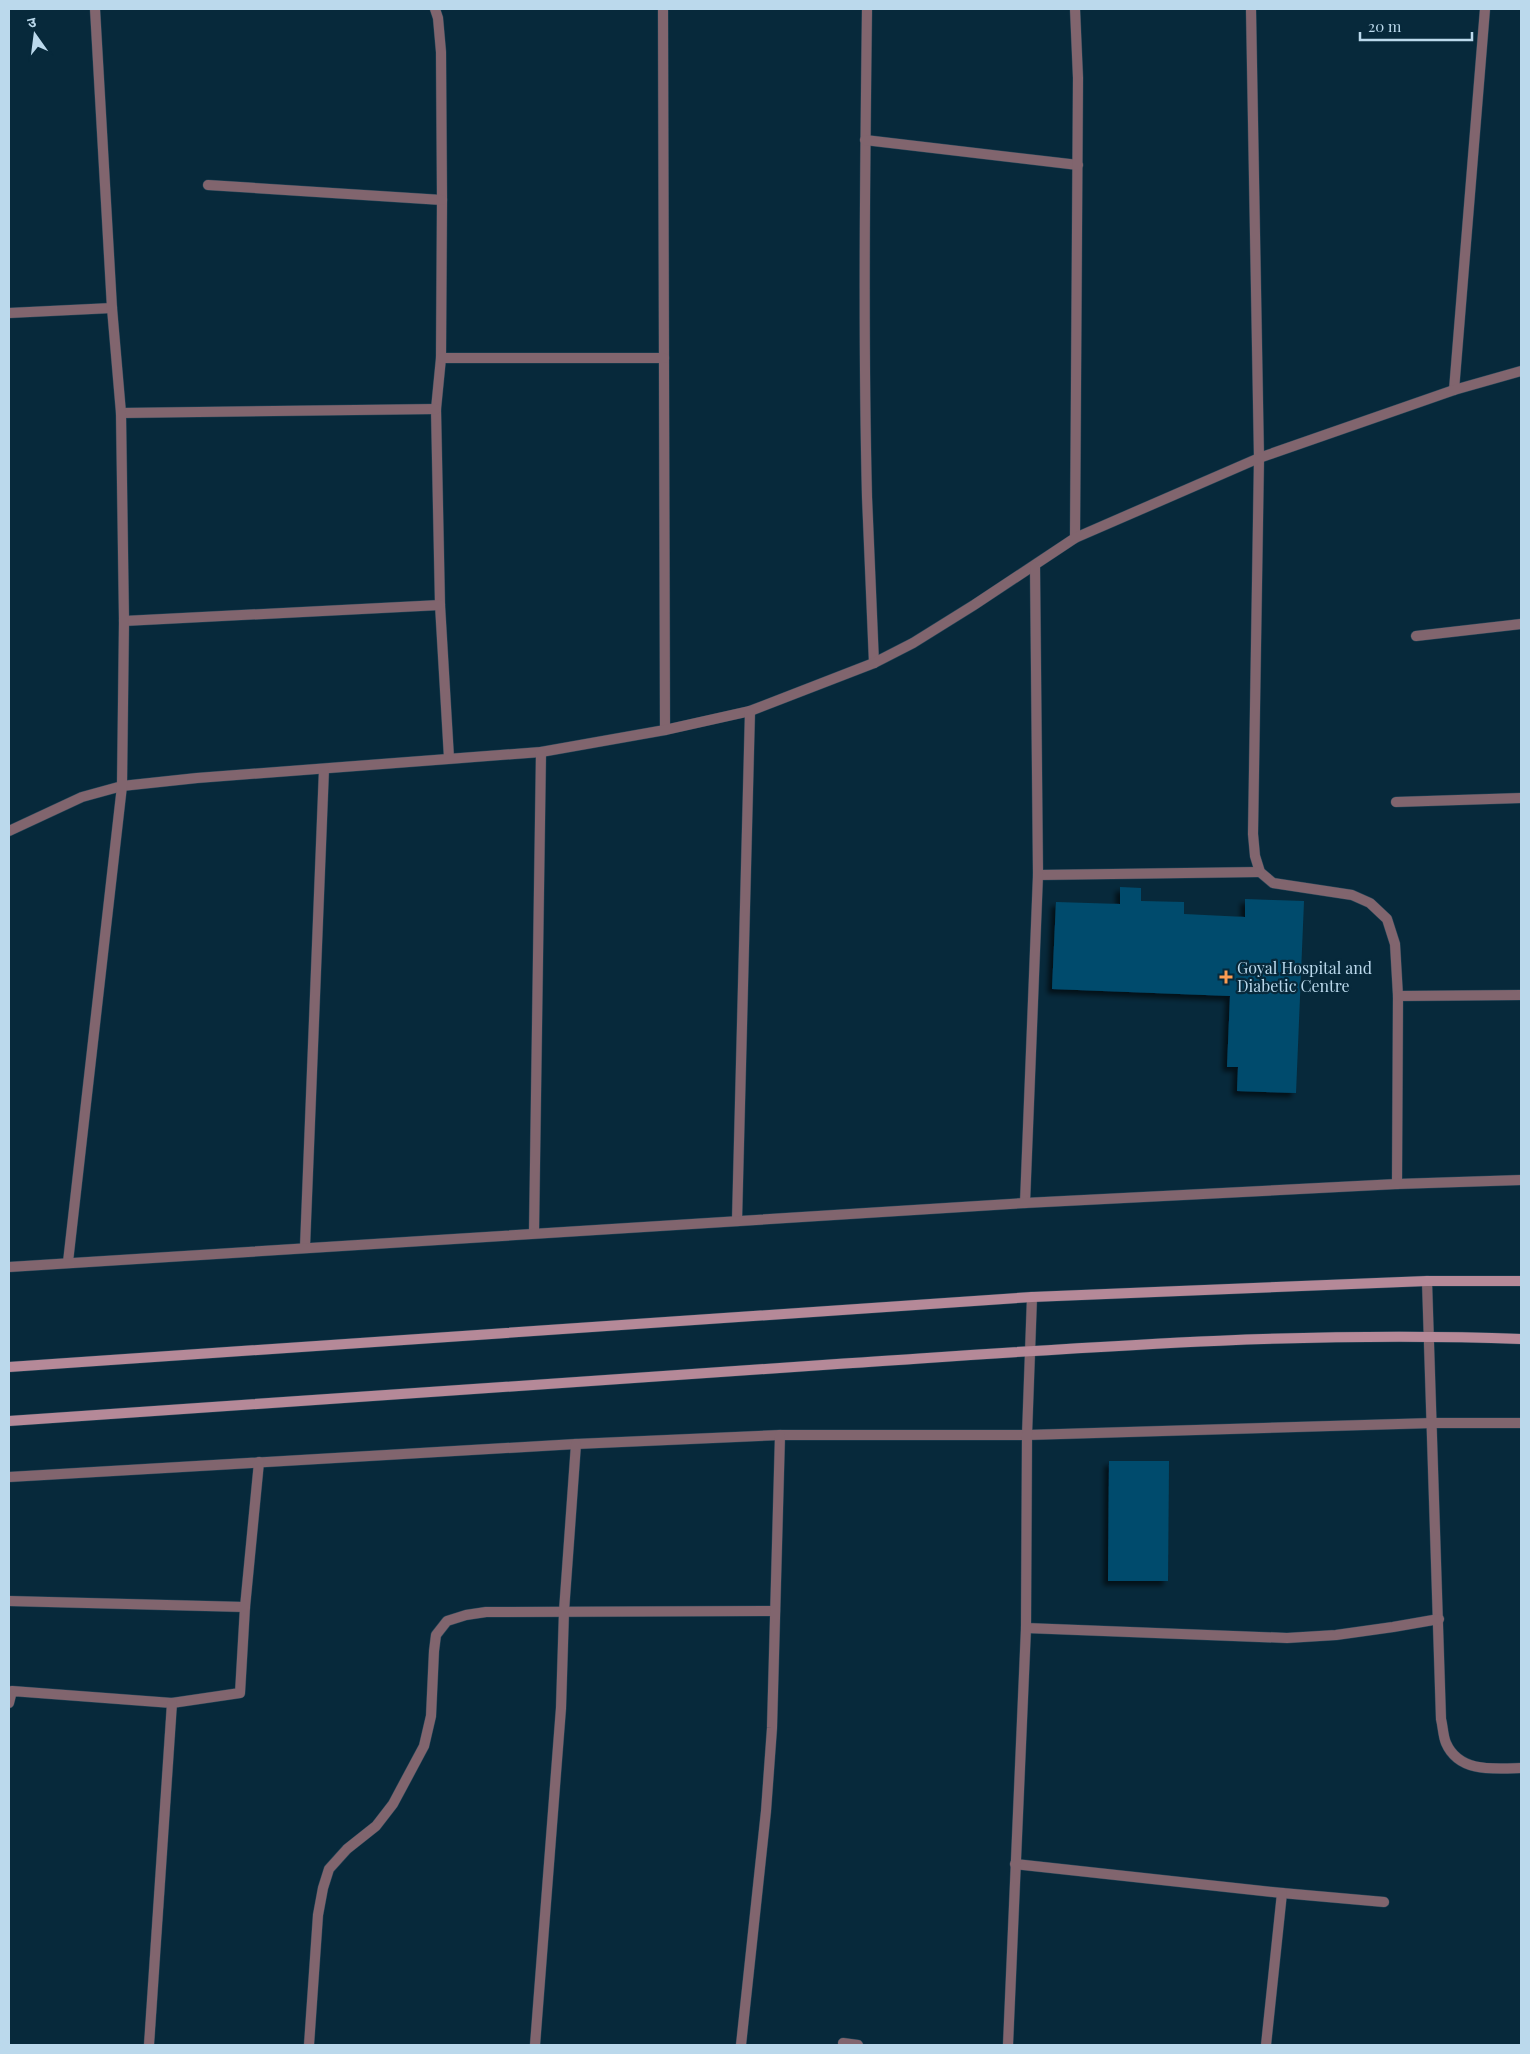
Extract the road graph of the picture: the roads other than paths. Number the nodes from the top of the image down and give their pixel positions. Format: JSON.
{"nodes":[{"id":1,"x":95,"y":9,"type":"edge"},
{"id":2,"x":435,"y":9,"type":"edge"},
{"id":3,"x":663,"y":9,"type":"edge"},
{"id":4,"x":867,"y":9,"type":"edge"},
{"id":5,"x":1075,"y":9,"type":"edge"},
{"id":6,"x":1251,"y":9,"type":"edge"},
{"id":7,"x":1485,"y":9,"type":"edge"},
{"id":8,"x":865,"y":140,"type":"junction"},
{"id":9,"x":1078,"y":165,"type":"junction"},
{"id":10,"x":208,"y":185,"type":"dead end"},
{"id":11,"x":442,"y":200,"type":"junction"},
{"id":12,"x":112,"y":308,"type":"junction"},
{"id":13,"x":9,"y":313,"type":"edge"},
{"id":14,"x":441,"y":358,"type":"junction"},
{"id":15,"x":664,"y":358,"type":"junction"},
{"id":16,"x":1521,"y":371,"type":"edge"},
{"id":17,"x":1454,"y":390,"type":"junction"},
{"id":18,"x":436,"y":409,"type":"junction"},
{"id":19,"x":122,"y":413,"type":"junction"},
{"id":20,"x":1259,"y":458,"type":"junction"},
{"id":21,"x":1075,"y":538,"type":"junction"},
{"id":22,"x":1035,"y":566,"type":"junction"},
{"id":23,"x":440,"y":605,"type":"junction"},
{"id":24,"x":124,"y":621,"type":"junction"},
{"id":25,"x":1521,"y":624,"type":"edge"},
{"id":26,"x":1416,"y":636,"type":"dead end"},
{"id":27,"x":874,"y":664,"type":"junction"},
{"id":28,"x":750,"y":711,"type":"junction"},
{"id":29,"x":665,"y":730,"type":"junction"},
{"id":30,"x":541,"y":752,"type":"junction"},
{"id":31,"x":449,"y":758,"type":"junction"},
{"id":32,"x":324,"y":769,"type":"junction"},
{"id":33,"x":122,"y":786,"type":"junction"},
{"id":34,"x":1521,"y":798,"type":"edge"},
{"id":35,"x":1396,"y":802,"type":"dead end"},
{"id":36,"x":9,"y":831,"type":"edge"},
{"id":37,"x":1260,"y":872,"type":"junction"},
{"id":38,"x":1038,"y":875,"type":"junction"},
{"id":39,"x":1521,"y":995,"type":"edge"},
{"id":40,"x":1398,"y":996,"type":"junction"},
{"id":41,"x":1521,"y":1180,"type":"edge"},
{"id":42,"x":1397,"y":1184,"type":"junction"},
{"id":43,"x":1025,"y":1203,"type":"junction"},
{"id":44,"x":737,"y":1221,"type":"junction"},
{"id":45,"x":534,"y":1233,"type":"junction"},
{"id":46,"x":305,"y":1247,"type":"junction"},
{"id":47,"x":68,"y":1262,"type":"junction"},
{"id":48,"x":9,"y":1267,"type":"edge"},
{"id":49,"x":1426,"y":1281,"type":"junction"},
{"id":50,"x":1521,"y":1281,"type":"edge"},
{"id":51,"x":1032,"y":1297,"type":"junction"},
{"id":52,"x":1428,"y":1335,"type":"junction"},
{"id":53,"x":1521,"y":1339,"type":"edge"},
{"id":54,"x":1031,"y":1351,"type":"junction"},
{"id":55,"x":9,"y":1367,"type":"edge"},
{"id":56,"x":9,"y":1421,"type":"edge"},
{"id":57,"x":1433,"y":1423,"type":"junction"},
{"id":58,"x":1521,"y":1423,"type":"edge"},
{"id":59,"x":780,"y":1435,"type":"junction"},
{"id":60,"x":1026,"y":1435,"type":"junction"},
{"id":61,"x":576,"y":1444,"type":"junction"},
{"id":62,"x":259,"y":1462,"type":"junction"},
{"id":63,"x":9,"y":1477,"type":"edge"},
{"id":64,"x":9,"y":1601,"type":"edge"},
{"id":65,"x":245,"y":1607,"type":"junction"},
{"id":66,"x":776,"y":1610,"type":"junction"},
{"id":67,"x":564,"y":1611,"type":"junction"},
{"id":68,"x":1439,"y":1619,"type":"junction"},
{"id":69,"x":1026,"y":1628,"type":"junction"},
{"id":70,"x":9,"y":1703,"type":"edge"},
{"id":71,"x":172,"y":1703,"type":"junction"},
{"id":72,"x":1521,"y":1768,"type":"edge"},
{"id":73,"x":1015,"y":1864,"type":"junction"},
{"id":74,"x":1282,"y":1893,"type":"junction"},
{"id":75,"x":1384,"y":1902,"type":"dead end"},
{"id":76,"x":843,"y":2043,"type":"dead end"},
{"id":77,"x":148,"y":2045,"type":"edge"},
{"id":78,"x":309,"y":2045,"type":"edge"},
{"id":79,"x":534,"y":2045,"type":"edge"},
{"id":80,"x":741,"y":2045,"type":"edge"},
{"id":81,"x":858,"y":2045,"type":"edge"},
{"id":82,"x":1008,"y":2045,"type":"edge"},
{"id":83,"x":1266,"y":2045,"type":"edge"}],
"edges":[{"from":1,"to":12,"type":"street"},
{"from":2,"to":11,"type":"street"},
{"from":3,"to":15,"type":"street"},
{"from":4,"to":8,"type":"street"},
{"from":5,"to":9,"type":"street"},
{"from":6,"to":20,"type":"street"},
{"from":7,"to":17,"type":"street"},
{"from":8,"to":9,"type":"street"},
{"from":8,"to":27,"type":"street"},
{"from":9,"to":21,"type":"street"},
{"from":10,"to":11,"type":"street"},
{"from":11,"to":14,"type":"street"},
{"from":12,"to":13,"type":"street"},
{"from":12,"to":19,"type":"street"},
{"from":14,"to":15,"type":"street"},
{"from":14,"to":18,"type":"street"},
{"from":15,"to":29,"type":"street"},
{"from":16,"to":17,"type":"street"},
{"from":17,"to":20,"type":"street"},
{"from":18,"to":19,"type":"street"},
{"from":18,"to":23,"type":"street"},
{"from":19,"to":24,"type":"street"},
{"from":20,"to":21,"type":"street"},
{"from":20,"to":37,"type":"street"},
{"from":21,"to":22,"type":"street"},
{"from":22,"to":27,"type":"street"},
{"from":22,"to":38,"type":"street"},
{"from":23,"to":24,"type":"street"},
{"from":23,"to":31,"type":"street"},
{"from":24,"to":33,"type":"street"},
{"from":25,"to":26,"type":"street"},
{"from":27,"to":28,"type":"street"},
{"from":28,"to":29,"type":"street"},
{"from":28,"to":44,"type":"street"},
{"from":29,"to":30,"type":"street"},
{"from":30,"to":31,"type":"street"},
{"from":30,"to":45,"type":"street"},
{"from":31,"to":32,"type":"street"},
{"from":32,"to":33,"type":"street"},
{"from":32,"to":46,"type":"street"},
{"from":33,"to":36,"type":"street"},
{"from":33,"to":47,"type":"street"},
{"from":34,"to":35,"type":"street"},
{"from":37,"to":38,"type":"street"},
{"from":37,"to":40,"type":"street"},
{"from":38,"to":43,"type":"street"},
{"from":39,"to":40,"type":"street"},
{"from":40,"to":42,"type":"street"},
{"from":41,"to":42,"type":"street"},
{"from":42,"to":43,"type":"street"},
{"from":43,"to":44,"type":"street"},
{"from":44,"to":45,"type":"street"},
{"from":45,"to":46,"type":"street"},
{"from":46,"to":47,"type":"street"},
{"from":47,"to":48,"type":"street"},
{"from":49,"to":50,"type":"main road"},
{"from":49,"to":51,"type":"main road"},
{"from":49,"to":52,"type":"street"},
{"from":51,"to":54,"type":"street"},
{"from":51,"to":55,"type":"main road"},
{"from":52,"to":53,"type":"main road"},
{"from":52,"to":54,"type":"main road"},
{"from":52,"to":57,"type":"street"},
{"from":54,"to":56,"type":"main road"},
{"from":54,"to":60,"type":"street"},
{"from":57,"to":58,"type":"street"},
{"from":57,"to":60,"type":"street"},
{"from":57,"to":68,"type":"street"},
{"from":59,"to":60,"type":"street"},
{"from":59,"to":61,"type":"street"},
{"from":59,"to":66,"type":"street"},
{"from":60,"to":69,"type":"street"},
{"from":61,"to":62,"type":"street"},
{"from":61,"to":67,"type":"street"},
{"from":62,"to":63,"type":"street"},
{"from":62,"to":65,"type":"street"},
{"from":64,"to":65,"type":"street"},
{"from":65,"to":71,"type":"street"},
{"from":66,"to":67,"type":"street"},
{"from":66,"to":80,"type":"street"},
{"from":67,"to":78,"type":"street"},
{"from":67,"to":79,"type":"street"},
{"from":68,"to":69,"type":"street"},
{"from":68,"to":72,"type":"street"},
{"from":69,"to":73,"type":"street"},
{"from":70,"to":71,"type":"street"},
{"from":71,"to":77,"type":"street"},
{"from":73,"to":74,"type":"street"},
{"from":73,"to":82,"type":"street"},
{"from":74,"to":75,"type":"street"},
{"from":74,"to":83,"type":"street"},
{"from":76,"to":81,"type":"street"}]}
